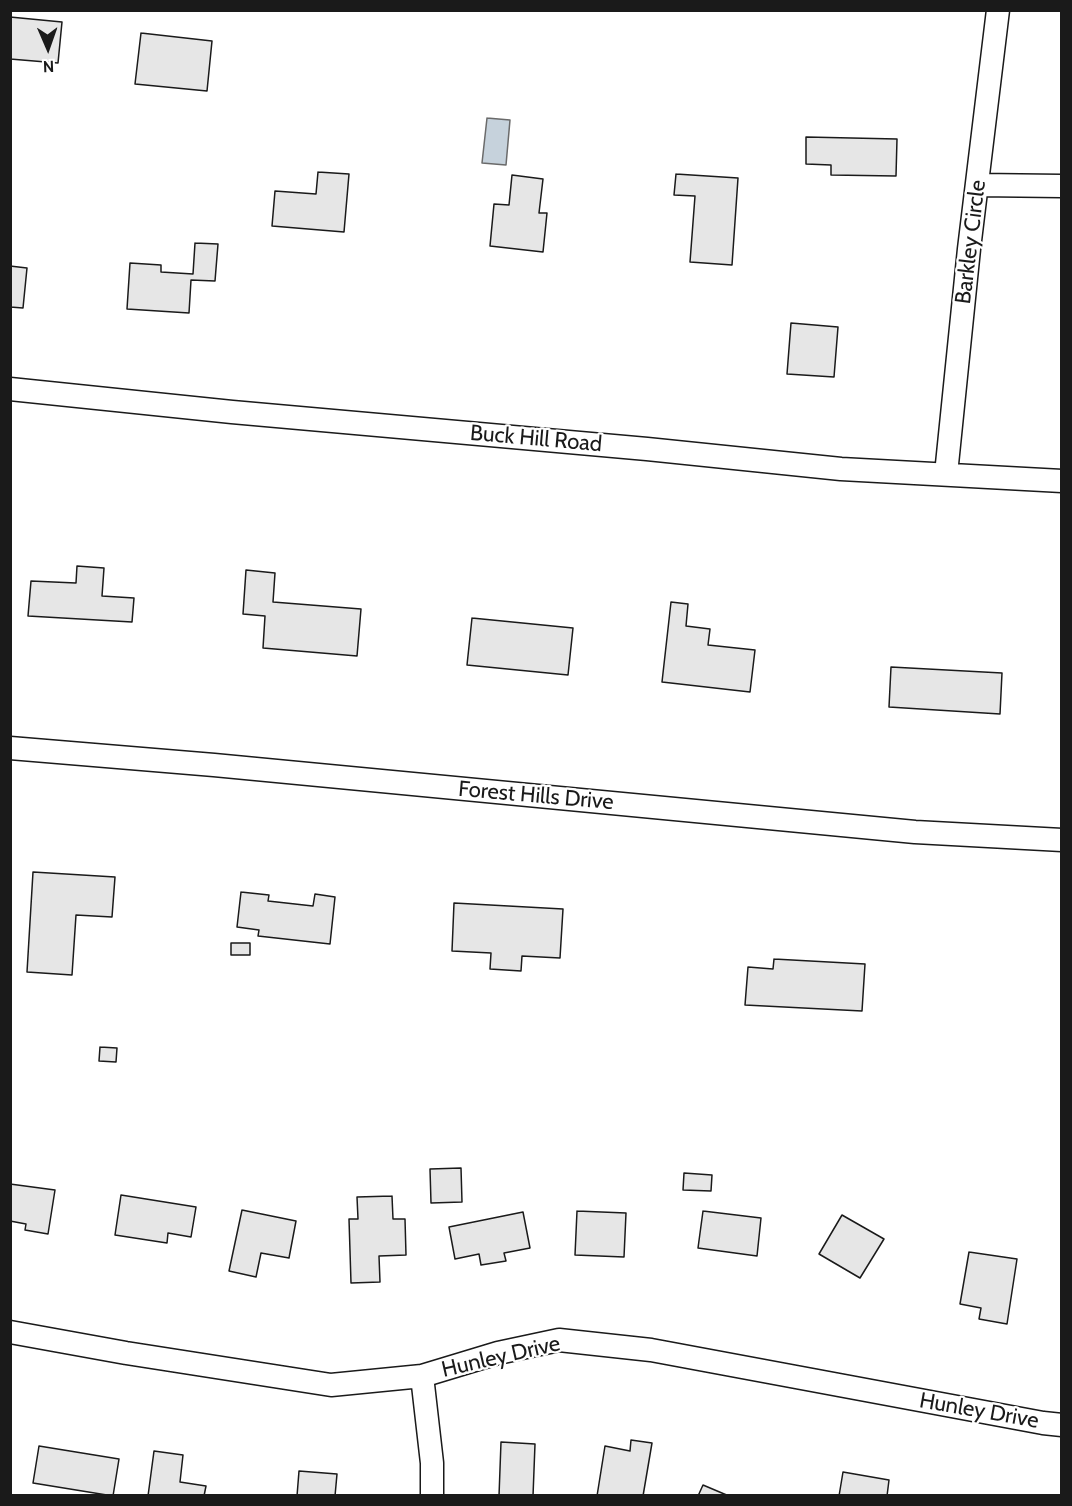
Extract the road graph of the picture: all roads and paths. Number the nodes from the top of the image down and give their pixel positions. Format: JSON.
{"nodes":[{"id":1,"x":998,"y":10,"type":"edge"},
{"id":2,"x":978,"y":185,"type":"junction"},
{"id":3,"x":1062,"y":186,"type":"edge"},
{"id":4,"x":10,"y":389,"type":"edge"},
{"id":5,"x":946,"y":474,"type":"junction"},
{"id":6,"x":1062,"y":481,"type":"edge"},
{"id":7,"x":10,"y":748,"type":"edge"},
{"id":8,"x":1062,"y":840,"type":"edge"},
{"id":9,"x":10,"y":1332,"type":"edge"},
{"id":10,"x":422,"y":1376,"type":"junction"},
{"id":11,"x":1062,"y":1425,"type":"edge"},
{"id":12,"x":432,"y":1496,"type":"edge"}],
"edges":[{"from":1,"to":2,"type":"street","name":"Barkley Circle"},
{"from":2,"to":3,"type":"street"},
{"from":2,"to":5,"type":"street","name":"Barkley Circle"},
{"from":4,"to":5,"type":"street","name":"Buck Hill Road"},
{"from":5,"to":6,"type":"street","name":"Buck Hill Road"},
{"from":7,"to":8,"type":"street","name":"Forest Hills Drive"},
{"from":9,"to":10,"type":"street","name":"Hunley Drive"},
{"from":10,"to":11,"type":"street","name":"Hunley Drive"},
{"from":10,"to":12,"type":"street"}]}
